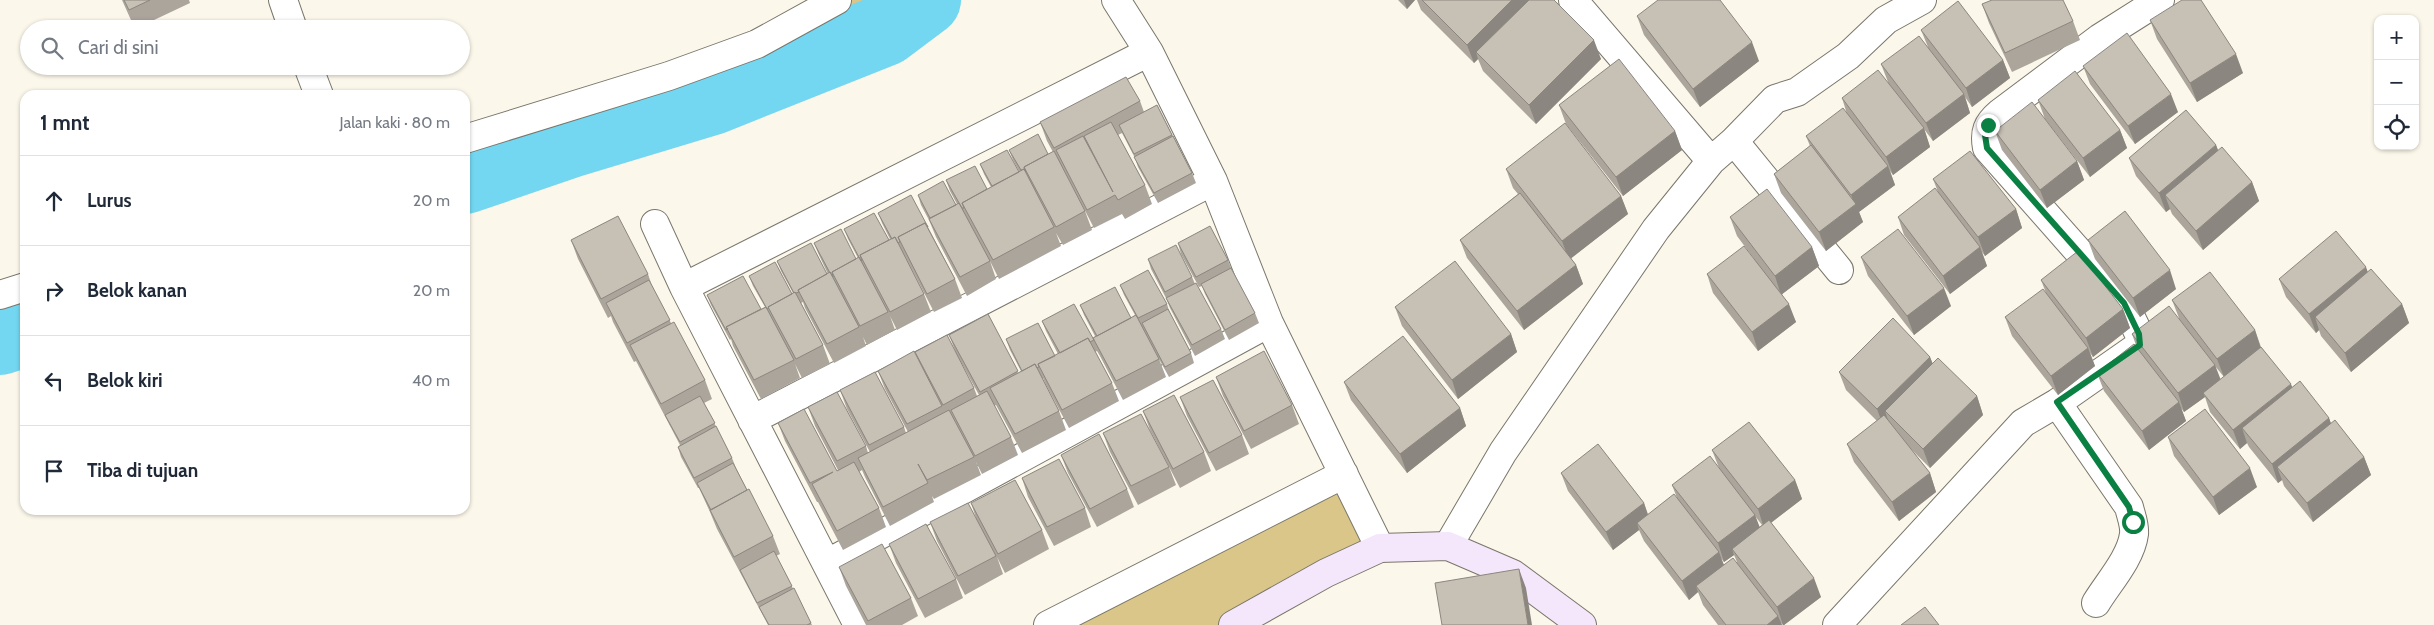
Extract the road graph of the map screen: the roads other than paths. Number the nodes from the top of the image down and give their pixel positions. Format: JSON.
{"nodes":[{"id":1,"x":282,"y":0,"type":"edge"},
{"id":2,"x":837,"y":0,"type":"edge"},
{"id":3,"x":1116,"y":0,"type":"edge"},
{"id":4,"x":1573,"y":0,"type":"edge"},
{"id":5,"x":1922,"y":0,"type":"edge"},
{"id":6,"x":2160,"y":0,"type":"edge"},
{"id":7,"x":290,"y":20,"type":"edge"},
{"id":8,"x":1149,"y":52,"type":"junction"},
{"id":9,"x":311,"y":75,"type":"edge"},
{"id":10,"x":317,"y":90,"type":"edge"},
{"id":11,"x":470,"y":137,"type":"edge"},
{"id":12,"x":1734,"y":141,"type":"junction"},
{"id":13,"x":1711,"y":161,"type":"junction"},
{"id":14,"x":1213,"y":181,"type":"junction"},
{"id":15,"x":655,"y":224,"type":"dead end"},
{"id":16,"x":1838,"y":270,"type":"dead end"},
{"id":17,"x":684,"y":287,"type":"junction"},
{"id":18,"x":20,"y":289,"type":"edge"},
{"id":19,"x":0,"y":295,"type":"edge"},
{"id":20,"x":1269,"y":324,"type":"junction"},
{"id":21,"x":2057,"y":402,"type":"junction"},
{"id":22,"x":752,"y":420,"type":"junction"},
{"id":23,"x":1344,"y":474,"type":"junction"},
{"id":24,"x":1448,"y":546,"type":"junction"},
{"id":25,"x":1380,"y":548,"type":"junction"},
{"id":26,"x":828,"y":563,"type":"junction"},
{"id":27,"x":2096,"y":603,"type":"dead end"},
{"id":28,"x":858,"y":625,"type":"edge"},
{"id":29,"x":1048,"y":625,"type":"edge"},
{"id":30,"x":1233,"y":625,"type":"edge"},
{"id":31,"x":1582,"y":625,"type":"edge"},
{"id":32,"x":1837,"y":625,"type":"edge"}],
"edges":[{"from":1,"to":7,"type":"street"},
{"from":2,"to":11,"type":"street"},
{"from":3,"to":8,"type":"street"},
{"from":4,"to":13,"type":"street"},
{"from":5,"to":12,"type":"street"},
{"from":6,"to":21,"type":"street"},
{"from":8,"to":14,"type":"street"},
{"from":8,"to":17,"type":"street"},
{"from":9,"to":10,"type":"street"},
{"from":12,"to":13,"type":"street"},
{"from":12,"to":16,"type":"street"},
{"from":13,"to":24,"type":"street"},
{"from":14,"to":20,"type":"street"},
{"from":14,"to":22,"type":"street"},
{"from":15,"to":17,"type":"street"},
{"from":17,"to":22,"type":"street"},
{"from":18,"to":19,"type":"street"},
{"from":20,"to":23,"type":"street"},
{"from":20,"to":26,"type":"street"},
{"from":21,"to":27,"type":"street"},
{"from":21,"to":32,"type":"street"},
{"from":22,"to":26,"type":"street"},
{"from":23,"to":25,"type":"street"},
{"from":23,"to":29,"type":"street"},
{"from":24,"to":25,"type":"street"},
{"from":24,"to":31,"type":"street"},
{"from":25,"to":30,"type":"street"},
{"from":26,"to":28,"type":"street"}]}
